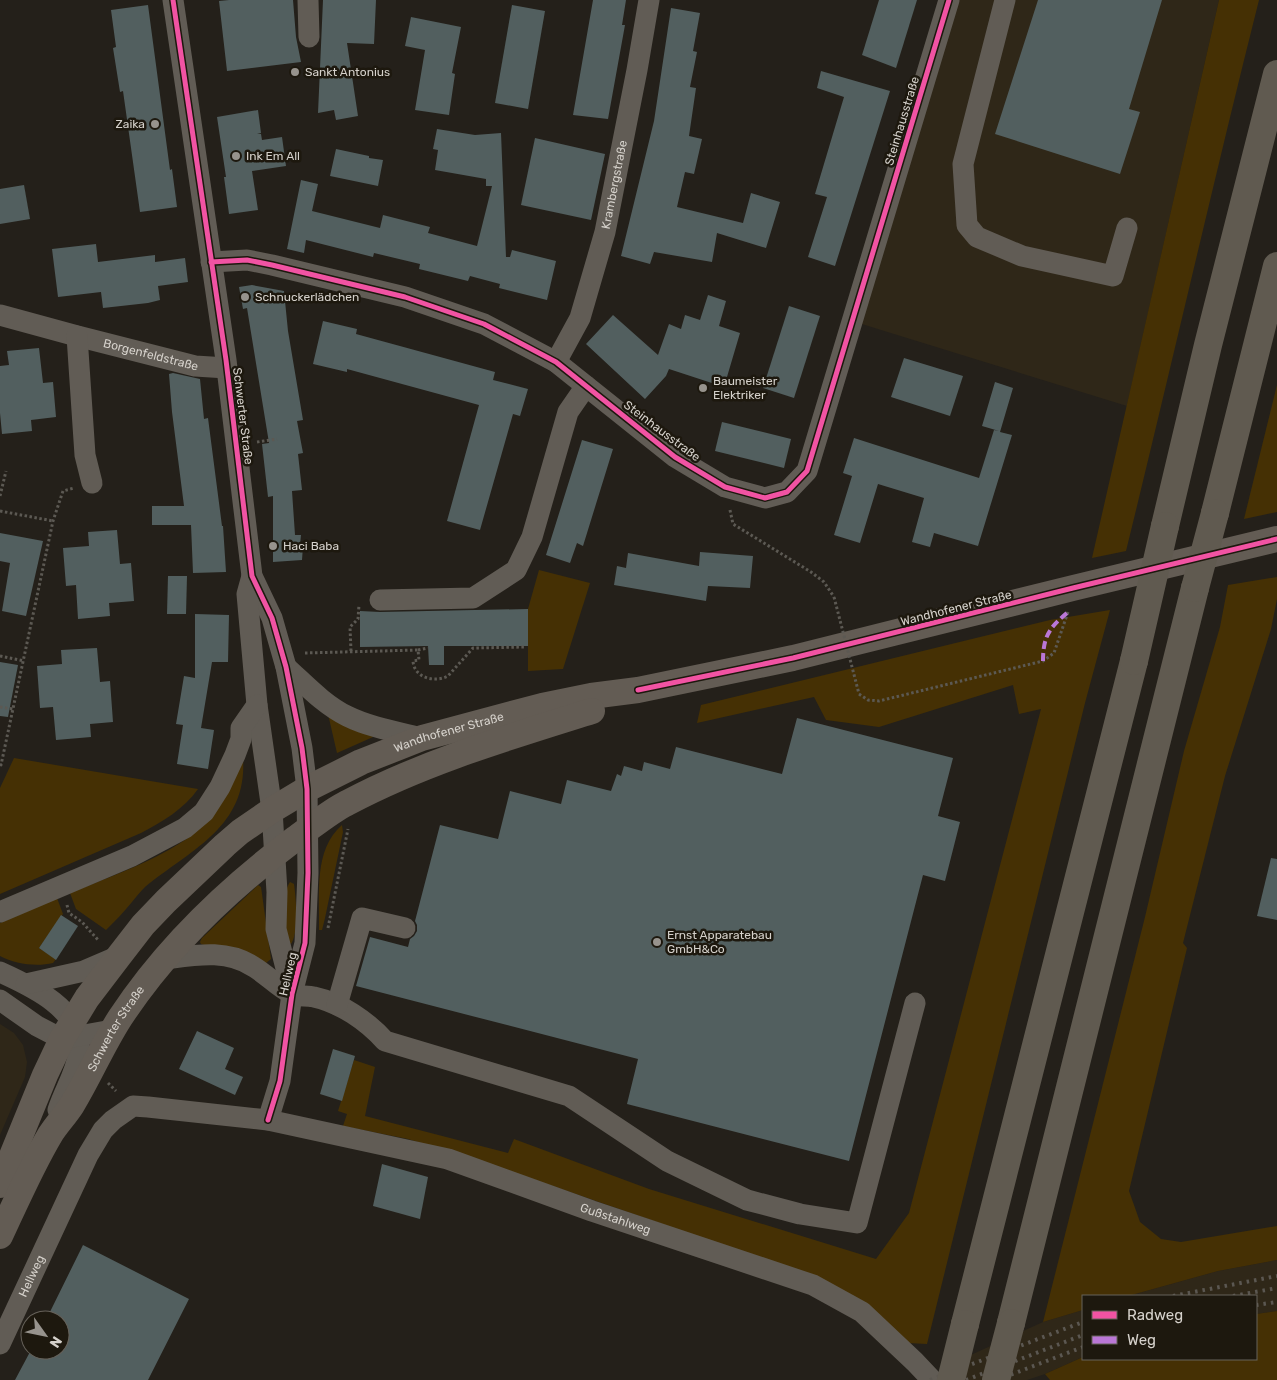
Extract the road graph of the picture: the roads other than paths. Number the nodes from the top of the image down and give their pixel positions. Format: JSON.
{"nodes":[{"id":1,"x":172,"y":0,"type":"edge"},
{"id":2,"x":308,"y":0,"type":"edge"},
{"id":3,"x":649,"y":0,"type":"edge"},
{"id":4,"x":949,"y":0,"type":"edge"},
{"id":5,"x":1004,"y":0,"type":"edge"},
{"id":6,"x":309,"y":37,"type":"dead end"},
{"id":7,"x":1277,"y":74,"type":"edge"},
{"id":8,"x":1127,"y":228,"type":"dead end"},
{"id":9,"x":211,"y":262,"type":"junction"},
{"id":10,"x":1277,"y":266,"type":"edge"},
{"id":11,"x":0,"y":315,"type":"edge"},
{"id":12,"x":77,"y":336,"type":"junction"},
{"id":13,"x":556,"y":362,"type":"junction"},
{"id":14,"x":227,"y":368,"type":"junction"},
{"id":15,"x":586,"y":386,"type":"junction"},
{"id":16,"x":92,"y":483,"type":"road end"},
{"id":17,"x":1277,"y":539,"type":"edge"},
{"id":18,"x":252,"y":576,"type":"junction"},
{"id":19,"x":371,"y":602,"type":"road end"},
{"id":20,"x":286,"y":667,"type":"junction"},
{"id":21,"x":638,"y":690,"type":"junction"},
{"id":22,"x":257,"y":705,"type":"junction"},
{"id":23,"x":422,"y":738,"type":"junction"},
{"id":24,"x":307,"y":789,"type":"junction"},
{"id":25,"x":272,"y":810,"type":"junction"},
{"id":26,"x":308,"y":830,"type":"junction"},
{"id":27,"x":275,"y":854,"type":"junction"},
{"id":28,"x":0,"y":912,"type":"edge"},
{"id":29,"x":405,"y":928,"type":"dead end"},
{"id":30,"x":109,"y":948,"type":"junction"},
{"id":31,"x":165,"y":959,"type":"junction"},
{"id":32,"x":0,"y":972,"type":"edge"},
{"id":33,"x":26,"y":984,"type":"junction"},
{"id":34,"x":292,"y":994,"type":"junction"},
{"id":35,"x":0,"y":1000,"type":"edge"},
{"id":36,"x":915,"y":1003,"type":"dead end"},
{"id":37,"x":337,"y":1005,"type":"junction"},
{"id":38,"x":112,"y":1030,"type":"junction"},
{"id":39,"x":70,"y":1032,"type":"junction"},
{"id":40,"x":268,"y":1120,"type":"junction"},
{"id":41,"x":50,"y":1134,"type":"junction"},
{"id":42,"x":0,"y":1185,"type":"edge"},
{"id":43,"x":0,"y":1236,"type":"edge"},
{"id":44,"x":0,"y":1344,"type":"edge"},
{"id":45,"x":932,"y":1380,"type":"edge"},
{"id":46,"x":951,"y":1380,"type":"edge"},
{"id":47,"x":996,"y":1380,"type":"edge"}],
"edges":[{"from":1,"to":9,"type":"street","name":"Schwerter Straße"},
{"from":2,"to":6,"type":"street"},
{"from":3,"to":13,"type":"street","name":"Krambergstraße"},
{"from":4,"to":15,"type":"street","name":"Steinhausstraße"},
{"from":5,"to":8,"type":"street"},
{"from":7,"to":46,"type":"highway","bridge":true},
{"from":9,"to":13,"type":"street","name":"Steinhausstraße"},
{"from":9,"to":14,"type":"street","name":"Schwerter Straße"},
{"from":10,"to":47,"type":"highway","bridge":true},
{"from":11,"to":12,"type":"street","name":"Borgenfeldstraße"},
{"from":12,"to":14,"type":"street","name":"Borgenfeldstraße"},
{"from":12,"to":16,"type":"street"},
{"from":13,"to":15,"type":"street","name":"Steinhausstraße"},
{"from":14,"to":18,"type":"street","name":"Schwerter Straße"},
{"from":15,"to":19,"type":"street"},
{"from":17,"to":21,"type":"main road","name":"Wandhofener Straße"},
{"from":18,"to":20,"type":"street","name":"Schwerter Straße"},
{"from":18,"to":22,"type":"street","name":"Schwerter Straße"},
{"from":20,"to":23,"type":"street"},
{"from":20,"to":24,"type":"street","name":"Schwerter Straße"},
{"from":21,"to":23,"type":"main road","name":"Wandhofener Straße"},
{"from":21,"to":26,"type":"main road","name":"Wandhofener Straße"},
{"from":22,"to":25,"type":"street","name":"Schwerter Straße"},
{"from":22,"to":28,"type":"street"},
{"from":23,"to":24,"type":"main road","name":"Wandhofener Straße"},
{"from":24,"to":25,"type":"main road","name":"Wandhofener Straße"},
{"from":24,"to":26,"type":"street","name":"Schwerter Straße"},
{"from":25,"to":27,"type":"street","name":"Schwerter Straße"},
{"from":25,"to":30,"type":"main road"},
{"from":26,"to":27,"type":"main road","name":"Schwerter Straße"},
{"from":26,"to":34,"type":"street","name":"Hellweg"},
{"from":27,"to":31,"type":"main road","name":"Schwerter Straße"},
{"from":27,"to":34,"type":"street","name":"Hellweg"},
{"from":29,"to":37,"type":"street"},
{"from":30,"to":33,"type":"street"},
{"from":30,"to":39,"type":"main road"},
{"from":31,"to":34,"type":"street","name":"Hellweg"},
{"from":31,"to":38,"type":"main road","name":"Schwerter Straße"},
{"from":32,"to":33,"type":"street"},
{"from":33,"to":39,"type":"street"},
{"from":34,"to":37,"type":"street"},
{"from":34,"to":40,"type":"street","name":"Hellweg"},
{"from":35,"to":39,"type":"street"},
{"from":36,"to":37,"type":"street"},
{"from":38,"to":39,"type":"street"},
{"from":38,"to":41,"type":"main road","name":"Schwerter Straße"},
{"from":39,"to":41,"type":"street"},
{"from":39,"to":42,"type":"main road"},
{"from":40,"to":44,"type":"street","name":"Hellweg"},
{"from":40,"to":45,"type":"street","name":"Gußstahlweg"},
{"from":41,"to":43,"type":"main road","name":"Schwerter Straße"}]}
